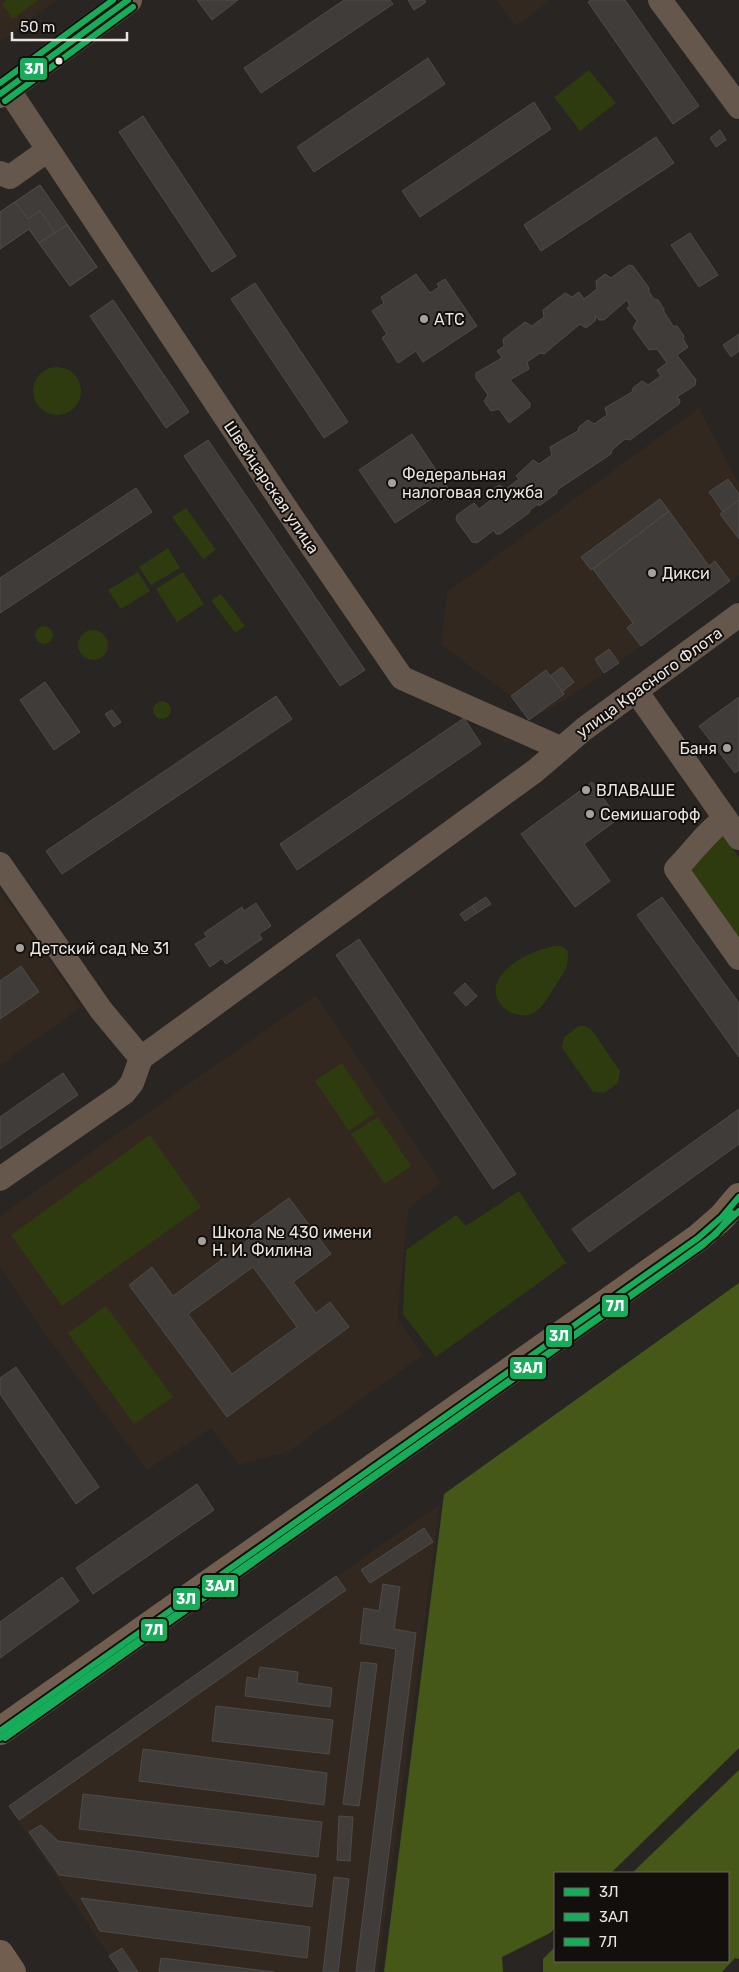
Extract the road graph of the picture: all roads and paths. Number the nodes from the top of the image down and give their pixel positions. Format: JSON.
{"nodes":[{"id":1,"x":128,"y":0,"type":"edge"},
{"id":2,"x":660,"y":0,"type":"edge"},
{"id":3,"x":4,"y":92,"type":"edge"},
{"id":4,"x":739,"y":107,"type":"edge"},
{"id":5,"x":48,"y":150,"type":"junction"},
{"id":6,"x":0,"y":173,"type":"edge"},
{"id":7,"x":739,"y":616,"type":"edge"},
{"id":8,"x":636,"y":691,"type":"junction"},
{"id":9,"x":560,"y":748,"type":"junction"},
{"id":10,"x":725,"y":819,"type":"junction"},
{"id":11,"x":739,"y":838,"type":"edge"},
{"id":12,"x":0,"y":864,"type":"edge"},
{"id":13,"x":739,"y":958,"type":"edge"},
{"id":14,"x":141,"y":1058,"type":"junction"},
{"id":15,"x":0,"y":1179,"type":"edge"},
{"id":16,"x":739,"y":1197,"type":"edge"},
{"id":17,"x":739,"y":1219,"type":"edge"},
{"id":18,"x":316,"y":1517,"type":"junction"},
{"id":19,"x":268,"y":1551,"type":"junction"},
{"id":20,"x":0,"y":1731,"type":"edge"},
{"id":21,"x":0,"y":1749,"type":"edge"},
{"id":22,"x":0,"y":1954,"type":"edge"},
{"id":23,"x":12,"y":1972,"type":"edge"}],
"edges":[{"from":1,"to":3,"type":"main road"},
{"from":2,"to":4,"type":"street"},
{"from":3,"to":5,"type":"street","name":"Швейцарская улица"},
{"from":5,"to":6,"type":"street"},
{"from":5,"to":9,"type":"street","name":"Швейцарская улица"},
{"from":7,"to":8,"type":"street","name":"улица Красного Флота"},
{"from":8,"to":9,"type":"street","name":"улица Красного Флота"},
{"from":8,"to":10,"type":"street"},
{"from":9,"to":14,"type":"street","name":"улица Красного Флота"},
{"from":10,"to":11,"type":"street"},
{"from":10,"to":13,"type":"street"},
{"from":12,"to":14,"type":"street"},
{"from":14,"to":15,"type":"street"},
{"from":16,"to":18,"type":"main road"},
{"from":17,"to":18,"type":"main road"},
{"from":18,"to":19,"type":"main road"},
{"from":19,"to":20,"type":"main road"},
{"from":19,"to":21,"type":"main road"},
{"from":22,"to":23,"type":"main road"}]}
